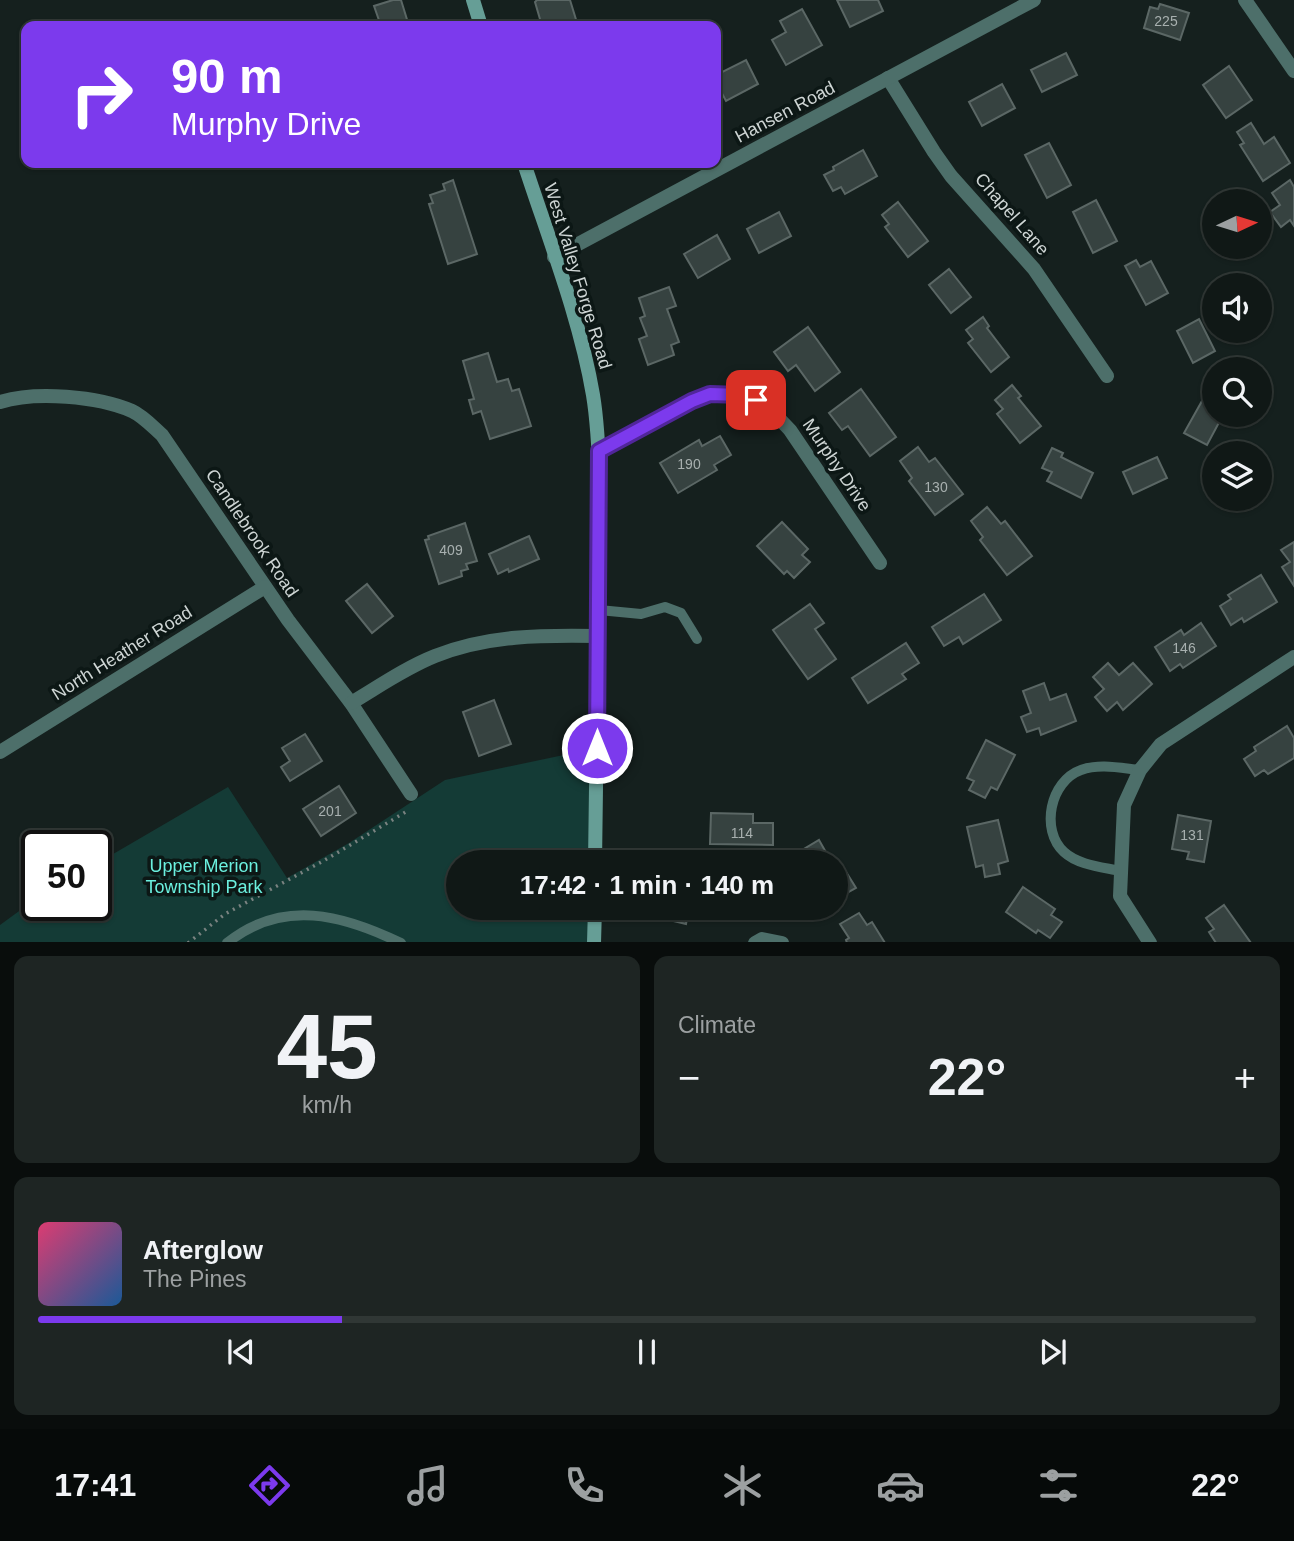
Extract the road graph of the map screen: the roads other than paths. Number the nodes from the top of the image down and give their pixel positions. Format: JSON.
{"nodes":[{"id":1,"x":473,"y":0,"type":"edge"},
{"id":2,"x":1034,"y":0,"type":"edge"},
{"id":3,"x":1245,"y":0,"type":"edge"},
{"id":4,"x":479,"y":21,"type":"edge"},
{"id":5,"x":1294,"y":71,"type":"edge"},
{"id":6,"x":888,"y":78,"type":"junction"},
{"id":7,"x":526,"y":168,"type":"edge"},
{"id":8,"x":720,"y":168,"type":"edge"},
{"id":9,"x":721,"y":168,"type":"edge"},
{"id":10,"x":554,"y":257,"type":"junction"},
{"id":11,"x":1107,"y":376,"type":"dead end"},
{"id":12,"x":0,"y":402,"type":"edge"},
{"id":13,"x":599,"y":451,"type":"junction"},
{"id":14,"x":880,"y":563,"type":"dead end"},
{"id":15,"x":265,"y":587,"type":"junction"},
{"id":16,"x":599,"y":610,"type":"junction"},
{"id":17,"x":598,"y":636,"type":"junction"},
{"id":18,"x":697,"y":639,"type":"dead end"},
{"id":19,"x":1294,"y":657,"type":"edge"},
{"id":20,"x":351,"y":703,"type":"junction"},
{"id":21,"x":0,"y":752,"type":"edge"},
{"id":22,"x":1140,"y":770,"type":"junction"},
{"id":23,"x":411,"y":801,"type":"road end"},
{"id":24,"x":595,"y":850,"type":"edge"},
{"id":25,"x":1120,"y":871,"type":"junction"},
{"id":26,"x":595,"y":920,"type":"edge"},
{"id":27,"x":228,"y":942,"type":"edge"},
{"id":28,"x":399,"y":942,"type":"edge"},
{"id":29,"x":594,"y":942,"type":"edge"},
{"id":30,"x":757,"y":942,"type":"edge"},
{"id":31,"x":777,"y":942,"type":"edge"},
{"id":32,"x":1149,"y":942,"type":"edge"}],
"edges":[{"from":1,"to":4,"type":"main road"},
{"from":2,"to":6,"type":"street","name":"Hansen Road"},
{"from":3,"to":5,"type":"street"},
{"from":6,"to":9,"type":"street","name":"Hansen Road"},
{"from":6,"to":11,"type":"street","name":"Chapel Lane"},
{"from":7,"to":10,"type":"main road","name":"West Valley Forge Road"},
{"from":8,"to":10,"type":"street","name":"Hansen Road"},
{"from":10,"to":13,"type":"main road","name":"West Valley Forge Road"},
{"from":12,"to":15,"type":"street","name":"Candlebrook Road"},
{"from":13,"to":14,"type":"street","name":"Murphy Drive"},
{"from":13,"to":16,"type":"main road","name":"West Valley Forge Road"},
{"from":15,"to":20,"type":"street","name":"Candlebrook Road"},
{"from":15,"to":21,"type":"street","name":"North Heather Road"},
{"from":16,"to":17,"type":"main road","name":"West Valley Forge Road"},
{"from":16,"to":18,"type":"lane"},
{"from":17,"to":20,"type":"street"},
{"from":17,"to":24,"type":"main road","name":"West Valley Forge Road"},
{"from":19,"to":22,"type":"street"},
{"from":20,"to":23,"type":"street","name":"Candlebrook Road"},
{"from":22,"to":25,"type":"street"},
{"from":22,"to":25,"type":"lane"},
{"from":25,"to":32,"type":"street"},
{"from":26,"to":29,"type":"main road"},
{"from":27,"to":28,"type":"lane"},
{"from":30,"to":31,"type":"street"}]}
